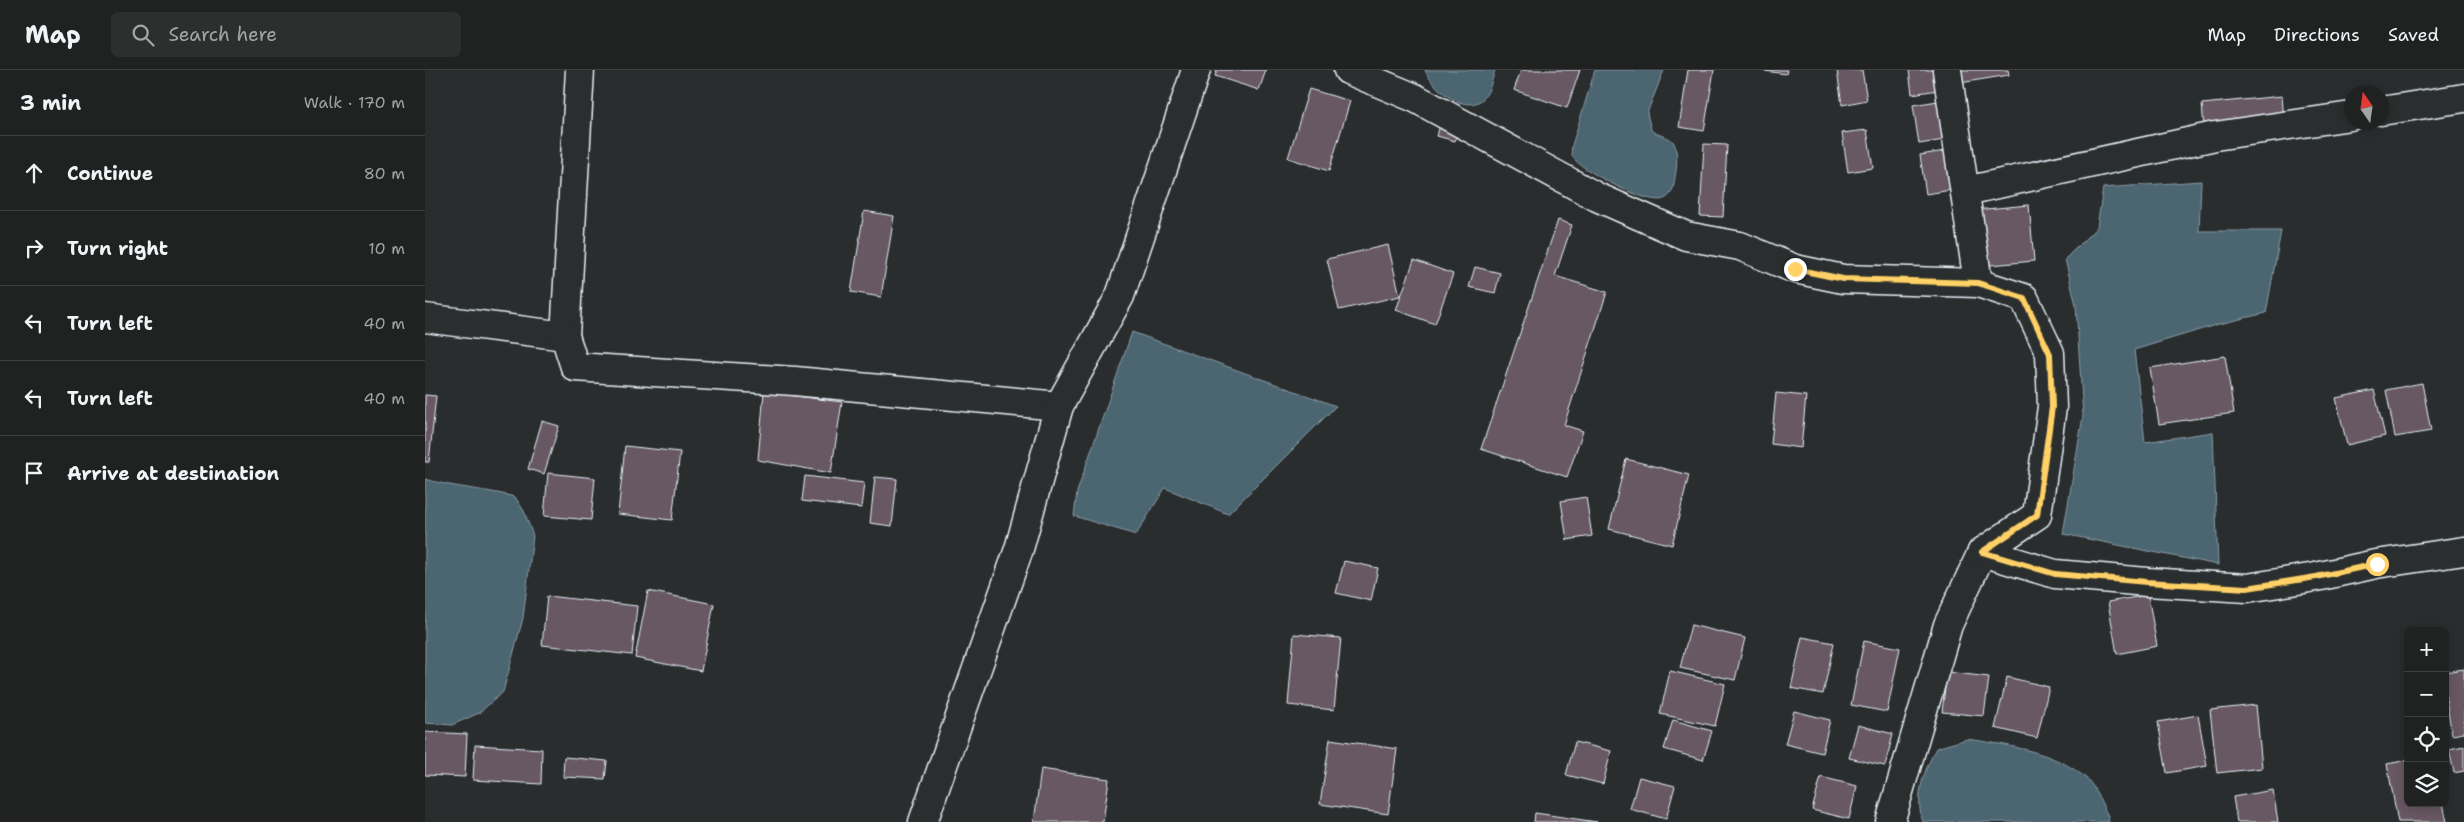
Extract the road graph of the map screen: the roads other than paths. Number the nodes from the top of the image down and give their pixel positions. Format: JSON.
{"nodes":[{"id":1,"x":580,"y":70,"type":"edge"},
{"id":2,"x":1196,"y":70,"type":"edge"},
{"id":3,"x":1348,"y":70,"type":"edge"},
{"id":4,"x":1947,"y":70,"type":"edge"},
{"id":5,"x":2464,"y":98,"type":"edge"},
{"id":6,"x":2389,"y":110,"type":"edge"},
{"id":7,"x":2344,"y":117,"type":"edge"},
{"id":8,"x":1966,"y":191,"type":"junction"},
{"id":9,"x":1978,"y":283,"type":"junction"},
{"id":10,"x":425,"y":318,"type":"edge"},
{"id":11,"x":565,"y":336,"type":"junction"},
{"id":12,"x":1059,"y":406,"type":"junction"},
{"id":13,"x":2464,"y":551,"type":"edge"},
{"id":14,"x":1982,"y":552,"type":"junction"},
{"id":15,"x":923,"y":822,"type":"edge"},
{"id":16,"x":1890,"y":822,"type":"edge"}],
"edges":[{"from":1,"to":11,"type":"street"},
{"from":2,"to":12,"type":"street"},
{"from":3,"to":9,"type":"street"},
{"from":4,"to":8,"type":"street"},
{"from":5,"to":6,"type":"street"},
{"from":7,"to":8,"type":"street"},
{"from":8,"to":9,"type":"street"},
{"from":9,"to":14,"type":"street"},
{"from":10,"to":11,"type":"street"},
{"from":11,"to":12,"type":"street"},
{"from":12,"to":15,"type":"street"},
{"from":13,"to":14,"type":"street"},
{"from":14,"to":16,"type":"street"}]}
